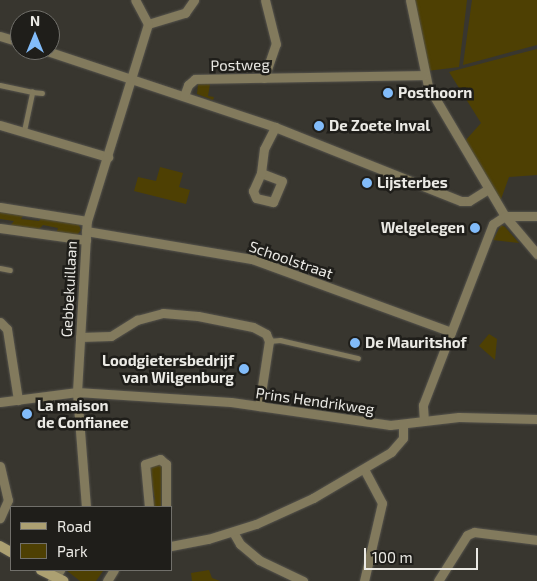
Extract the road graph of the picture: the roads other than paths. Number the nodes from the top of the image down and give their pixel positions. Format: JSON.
{"nodes":[{"id":1,"x":135,"y":0,"type":"edge"},
{"id":2,"x":194,"y":0,"type":"edge"},
{"id":3,"x":265,"y":0,"type":"edge"},
{"id":4,"x":410,"y":0,"type":"edge"},
{"id":5,"x":148,"y":24,"type":"junction"},
{"id":6,"x":60,"y":55,"type":"edge"},
{"id":7,"x":424,"y":75,"type":"junction"},
{"id":8,"x":264,"y":78,"type":"junction"},
{"id":9,"x":131,"y":79,"type":"junction"},
{"id":10,"x":0,"y":85,"type":"edge"},
{"id":11,"x":32,"y":92,"type":"junction"},
{"id":12,"x":42,"y":93,"type":"dead end"},
{"id":13,"x":184,"y":96,"type":"junction"},
{"id":14,"x":0,"y":125,"type":"edge"},
{"id":15,"x":275,"y":127,"type":"junction"},
{"id":16,"x":24,"y":131,"type":"junction"},
{"id":17,"x":108,"y":157,"type":"junction"},
{"id":18,"x":261,"y":173,"type":"dead end"},
{"id":19,"x":488,"y":190,"type":"junction"},
{"id":20,"x":0,"y":207,"type":"edge"},
{"id":21,"x":505,"y":216,"type":"junction"},
{"id":22,"x":537,"y":216,"type":"edge"},
{"id":23,"x":87,"y":221,"type":"junction"},
{"id":24,"x":0,"y":228,"type":"edge"},
{"id":25,"x":86,"y":236,"type":"junction"},
{"id":26,"x":537,"y":254,"type":"edge"},
{"id":27,"x":0,"y":268,"type":"edge"},
{"id":28,"x":10,"y":270,"type":"dead end"},
{"id":29,"x":0,"y":322,"type":"edge"},
{"id":30,"x":451,"y":332,"type":"junction"},
{"id":31,"x":80,"y":337,"type":"junction"},
{"id":32,"x":269,"y":341,"type":"junction"},
{"id":33,"x":358,"y":358,"type":"dead end"},
{"id":34,"x":77,"y":392,"type":"junction"},
{"id":35,"x":18,"y":400,"type":"junction"},
{"id":36,"x":0,"y":402,"type":"edge"},
{"id":37,"x":259,"y":406,"type":"junction"},
{"id":38,"x":537,"y":419,"type":"edge"},
{"id":39,"x":424,"y":421,"type":"junction"},
{"id":40,"x":403,"y":424,"type":"junction"},
{"id":41,"x":0,"y":466,"type":"edge"},
{"id":42,"x":364,"y":469,"type":"junction"},
{"id":43,"x":86,"y":506,"type":"edge"},
{"id":44,"x":148,"y":506,"type":"edge"},
{"id":45,"x":166,"y":506,"type":"edge"},
{"id":46,"x":0,"y":518,"type":"edge"},
{"id":47,"x":234,"y":532,"type":"junction"},
{"id":48,"x":537,"y":540,"type":"edge"},
{"id":49,"x":172,"y":546,"type":"edge"},
{"id":50,"x":43,"y":571,"type":"edge"},
{"id":51,"x":58,"y":578,"type":"edge"},
{"id":52,"x":303,"y":581,"type":"edge"},
{"id":53,"x":364,"y":581,"type":"edge"},
{"id":54,"x":438,"y":581,"type":"edge"}],
"edges":[{"from":1,"to":5,"type":"street"},
{"from":2,"to":5,"type":"street"},
{"from":3,"to":8,"type":"street"},
{"from":4,"to":7,"type":"street"},
{"from":5,"to":9,"type":"street","name":"Gebbekuillaan"},
{"from":6,"to":9,"type":"street"},
{"from":7,"to":8,"type":"street","name":"Postweg"},
{"from":7,"to":19,"type":"street"},
{"from":8,"to":13,"type":"street","name":"Postweg"},
{"from":9,"to":13,"type":"street"},
{"from":9,"to":17,"type":"street","name":"Gebbekuillaan"},
{"from":10,"to":11,"type":"lane"},
{"from":11,"to":12,"type":"lane"},
{"from":11,"to":16,"type":"lane"},
{"from":13,"to":15,"type":"street"},
{"from":14,"to":16,"type":"street"},
{"from":15,"to":18,"type":"street"},
{"from":15,"to":19,"type":"street"},
{"from":16,"to":17,"type":"street"},
{"from":17,"to":23,"type":"street","name":"Gebbekuillaan"},
{"from":19,"to":21,"type":"street"},
{"from":20,"to":23,"type":"street"},
{"from":21,"to":22,"type":"street"},
{"from":21,"to":26,"type":"street"},
{"from":21,"to":30,"type":"street"},
{"from":23,"to":25,"type":"street","name":"Gebbekuillaan"},
{"from":24,"to":25,"type":"street","name":"Schoolstraat"},
{"from":25,"to":30,"type":"street","name":"Schoolstraat"},
{"from":25,"to":31,"type":"street","name":"Gebbekuillaan"},
{"from":27,"to":28,"type":"lane"},
{"from":29,"to":35,"type":"street"},
{"from":30,"to":39,"type":"street"},
{"from":31,"to":32,"type":"street"},
{"from":31,"to":34,"type":"street","name":"Gebbekuillaan"},
{"from":32,"to":33,"type":"lane"},
{"from":32,"to":37,"type":"street"},
{"from":34,"to":35,"type":"street","name":"Prins Hendrikweg"},
{"from":34,"to":37,"type":"street","name":"Prins Hendrikweg"},
{"from":34,"to":43,"type":"street","name":"Gebbekuillaan"},
{"from":35,"to":36,"type":"street","name":"Prins Hendrikweg"},
{"from":37,"to":40,"type":"street","name":"Prins Hendrikweg"},
{"from":38,"to":39,"type":"street","name":"Prins Hendrikweg"},
{"from":39,"to":40,"type":"street","name":"Prins Hendrikweg"},
{"from":40,"to":42,"type":"street"},
{"from":41,"to":46,"type":"street"},
{"from":42,"to":47,"type":"street"},
{"from":42,"to":53,"type":"street"},
{"from":44,"to":45,"type":"street"},
{"from":47,"to":49,"type":"street"},
{"from":47,"to":52,"type":"street"},
{"from":48,"to":54,"type":"street"},
{"from":50,"to":51,"type":"main road"}]}
